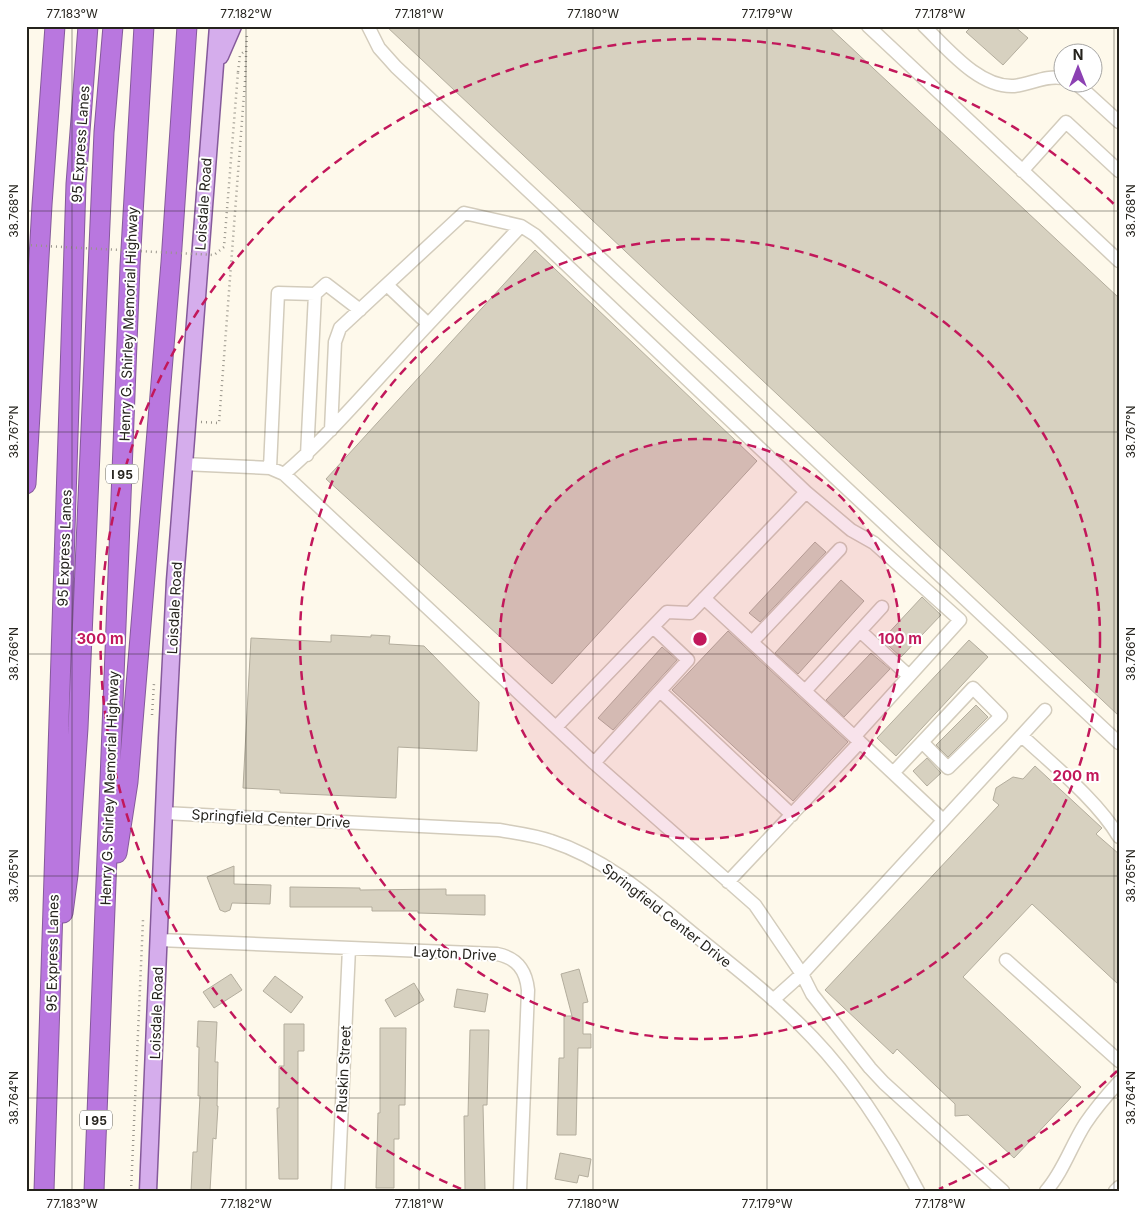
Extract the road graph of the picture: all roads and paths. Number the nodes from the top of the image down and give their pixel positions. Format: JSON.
{"nodes":[{"id":1,"x":55,"y":26,"type":"edge"},
{"id":2,"x":88,"y":26,"type":"edge"},
{"id":3,"x":113,"y":26,"type":"edge"},
{"id":4,"x":144,"y":26,"type":"edge"},
{"id":5,"x":188,"y":26,"type":"edge"},
{"id":6,"x":218,"y":26,"type":"edge"},
{"id":7,"x":233,"y":26,"type":"edge"},
{"id":8,"x":247,"y":26,"type":"edge"},
{"id":9,"x":368,"y":26,"type":"edge"},
{"id":10,"x":868,"y":26,"type":"edge"},
{"id":11,"x":924,"y":26,"type":"edge"},
{"id":12,"x":1052,"y":77,"type":"edge"},
{"id":13,"x":213,"y":85,"type":"junction"},
{"id":14,"x":1086,"y":92,"type":"edge"},
{"id":15,"x":1119,"y":122,"type":"edge"},
{"id":16,"x":1022,"y":171,"type":"junction"},
{"id":17,"x":1119,"y":171,"type":"edge"},
{"id":18,"x":521,"y":226,"type":"junction"},
{"id":19,"x":26,"y":245,"type":"edge"},
{"id":20,"x":1119,"y":261,"type":"edge"},
{"id":21,"x":387,"y":285,"type":"junction"},
{"id":22,"x":315,"y":294,"type":"junction"},
{"id":23,"x":360,"y":310,"type":"junction"},
{"id":24,"x":428,"y":324,"type":"junction"},
{"id":25,"x":331,"y":430,"type":"junction"},
{"id":26,"x":307,"y":455,"type":"junction"},
{"id":27,"x":27,"y":457,"type":"edge"},
{"id":28,"x":183,"y":464,"type":"junction"},
{"id":29,"x":270,"y":468,"type":"junction"},
{"id":30,"x":284,"y":474,"type":"junction"},
{"id":31,"x":26,"y":484,"type":"edge"},
{"id":32,"x":806,"y":492,"type":"junction"},
{"id":33,"x":840,"y":549,"type":"dead end"},
{"id":34,"x":704,"y":598,"type":"junction"},
{"id":35,"x":882,"y":607,"type":"dead end"},
{"id":36,"x":652,"y":627,"type":"junction"},
{"id":37,"x":860,"y":631,"type":"junction"},
{"id":38,"x":752,"y":642,"type":"junction"},
{"id":39,"x":909,"y":676,"type":"junction"},
{"id":40,"x":660,"y":691,"type":"junction"},
{"id":41,"x":805,"y":691,"type":"junction"},
{"id":42,"x":1045,"y":710,"type":"dead end"},
{"id":43,"x":556,"y":727,"type":"junction"},
{"id":44,"x":1022,"y":736,"type":"junction"},
{"id":45,"x":857,"y":739,"type":"junction"},
{"id":46,"x":922,"y":742,"type":"junction"},
{"id":47,"x":1119,"y":743,"type":"edge"},
{"id":48,"x":594,"y":762,"type":"junction"},
{"id":49,"x":893,"y":772,"type":"junction"},
{"id":50,"x":164,"y":813,"type":"junction"},
{"id":51,"x":792,"y":815,"type":"junction"},
{"id":52,"x":944,"y":820,"type":"junction"},
{"id":53,"x":1119,"y":837,"type":"edge"},
{"id":54,"x":728,"y":882,"type":"junction"},
{"id":55,"x":104,"y":923,"type":"junction"},
{"id":56,"x":159,"y":940,"type":"junction"},
{"id":57,"x":349,"y":948,"type":"junction"},
{"id":58,"x":1006,"y":960,"type":"dead end"},
{"id":59,"x":802,"y":974,"type":"junction"},
{"id":60,"x":51,"y":983,"type":"junction"},
{"id":61,"x":773,"y":1000,"type":"junction"},
{"id":62,"x":1119,"y":1061,"type":"edge"},
{"id":63,"x":1119,"y":1082,"type":"edge"},
{"id":64,"x":1119,"y":1187,"type":"edge"},
{"id":65,"x":44,"y":1191,"type":"edge"},
{"id":66,"x":94,"y":1191,"type":"edge"},
{"id":67,"x":148,"y":1191,"type":"edge"},
{"id":68,"x":338,"y":1191,"type":"edge"},
{"id":69,"x":520,"y":1191,"type":"edge"},
{"id":70,"x":918,"y":1191,"type":"edge"},
{"id":71,"x":1003,"y":1191,"type":"edge"},
{"id":72,"x":1046,"y":1191,"type":"edge"},
{"id":73,"x":1115,"y":1191,"type":"edge"}],
"edges":[{"from":1,"to":27,"type":"highway"},
{"from":2,"to":60,"type":"highway","name":"95 Express Lanes"},
{"from":3,"to":60,"type":"highway"},
{"from":4,"to":55,"type":"highway","name":"Henry G. Shirley Memorial Highway","number":"I 95"},
{"from":5,"to":55,"type":"highway"},
{"from":6,"to":13,"type":"main road","name":"Loisdale Road"},
{"from":7,"to":13,"type":"main road"},
{"from":8,"to":19,"type":"path","bridge":true},
{"from":9,"to":47,"type":"street"},
{"from":10,"to":16,"type":"street"},
{"from":11,"to":12,"type":"street"},
{"from":13,"to":28,"type":"main road","name":"Loisdale Road"},
{"from":14,"to":15,"type":"street"},
{"from":16,"to":17,"type":"street"},
{"from":16,"to":20,"type":"street"},
{"from":18,"to":21,"type":"street"},
{"from":18,"to":24,"type":"street"},
{"from":18,"to":32,"type":"street"},
{"from":21,"to":23,"type":"street"},
{"from":21,"to":24,"type":"street"},
{"from":22,"to":23,"type":"street"},
{"from":22,"to":26,"type":"street"},
{"from":22,"to":29,"type":"street"},
{"from":23,"to":25,"type":"street"},
{"from":24,"to":25,"type":"street"},
{"from":25,"to":26,"type":"street"},
{"from":26,"to":30,"type":"street"},
{"from":27,"to":31,"type":"highway"},
{"from":28,"to":29,"type":"street"},
{"from":28,"to":50,"type":"main road","name":"Loisdale Road"},
{"from":29,"to":30,"type":"street"},
{"from":30,"to":43,"type":"street"},
{"from":32,"to":34,"type":"street"},
{"from":32,"to":39,"type":"street"},
{"from":33,"to":38,"type":"street"},
{"from":34,"to":36,"type":"street"},
{"from":34,"to":38,"type":"street"},
{"from":35,"to":37,"type":"street"},
{"from":36,"to":40,"type":"street"},
{"from":36,"to":43,"type":"street"},
{"from":37,"to":39,"type":"street"},
{"from":37,"to":41,"type":"street"},
{"from":38,"to":41,"type":"street"},
{"from":39,"to":45,"type":"street"},
{"from":40,"to":48,"type":"street"},
{"from":40,"to":51,"type":"street"},
{"from":41,"to":45,"type":"street"},
{"from":42,"to":44,"type":"street"},
{"from":43,"to":48,"type":"street"},
{"from":44,"to":52,"type":"street"},
{"from":44,"to":53,"type":"street"},
{"from":45,"to":49,"type":"street"},
{"from":45,"to":51,"type":"street"},
{"from":46,"to":46,"type":"street"},
{"from":46,"to":49,"type":"street"},
{"from":48,"to":54,"type":"street"},
{"from":49,"to":52,"type":"street"},
{"from":50,"to":56,"type":"main road","name":"Loisdale Road"},
{"from":50,"to":61,"type":"street","name":"Springfield Center Drive"},
{"from":51,"to":54,"type":"street"},
{"from":52,"to":59,"type":"street"},
{"from":54,"to":59,"type":"street"},
{"from":55,"to":66,"type":"highway","name":"Henry G. Shirley Memorial Highway","number":"I 95"},
{"from":56,"to":57,"type":"street","name":"Layton Drive"},
{"from":56,"to":67,"type":"main road","name":"Loisdale Road"},
{"from":57,"to":68,"type":"street","name":"Ruskin Street"},
{"from":57,"to":69,"type":"street","name":"Layton Drive"},
{"from":58,"to":62,"type":"street"},
{"from":59,"to":61,"type":"street"},
{"from":59,"to":71,"type":"street"},
{"from":60,"to":65,"type":"highway","name":"95 Express Lanes"},
{"from":61,"to":70,"type":"street","name":"Springfield Center Drive"},
{"from":63,"to":72,"type":"street"},
{"from":64,"to":73,"type":"street"}]}
